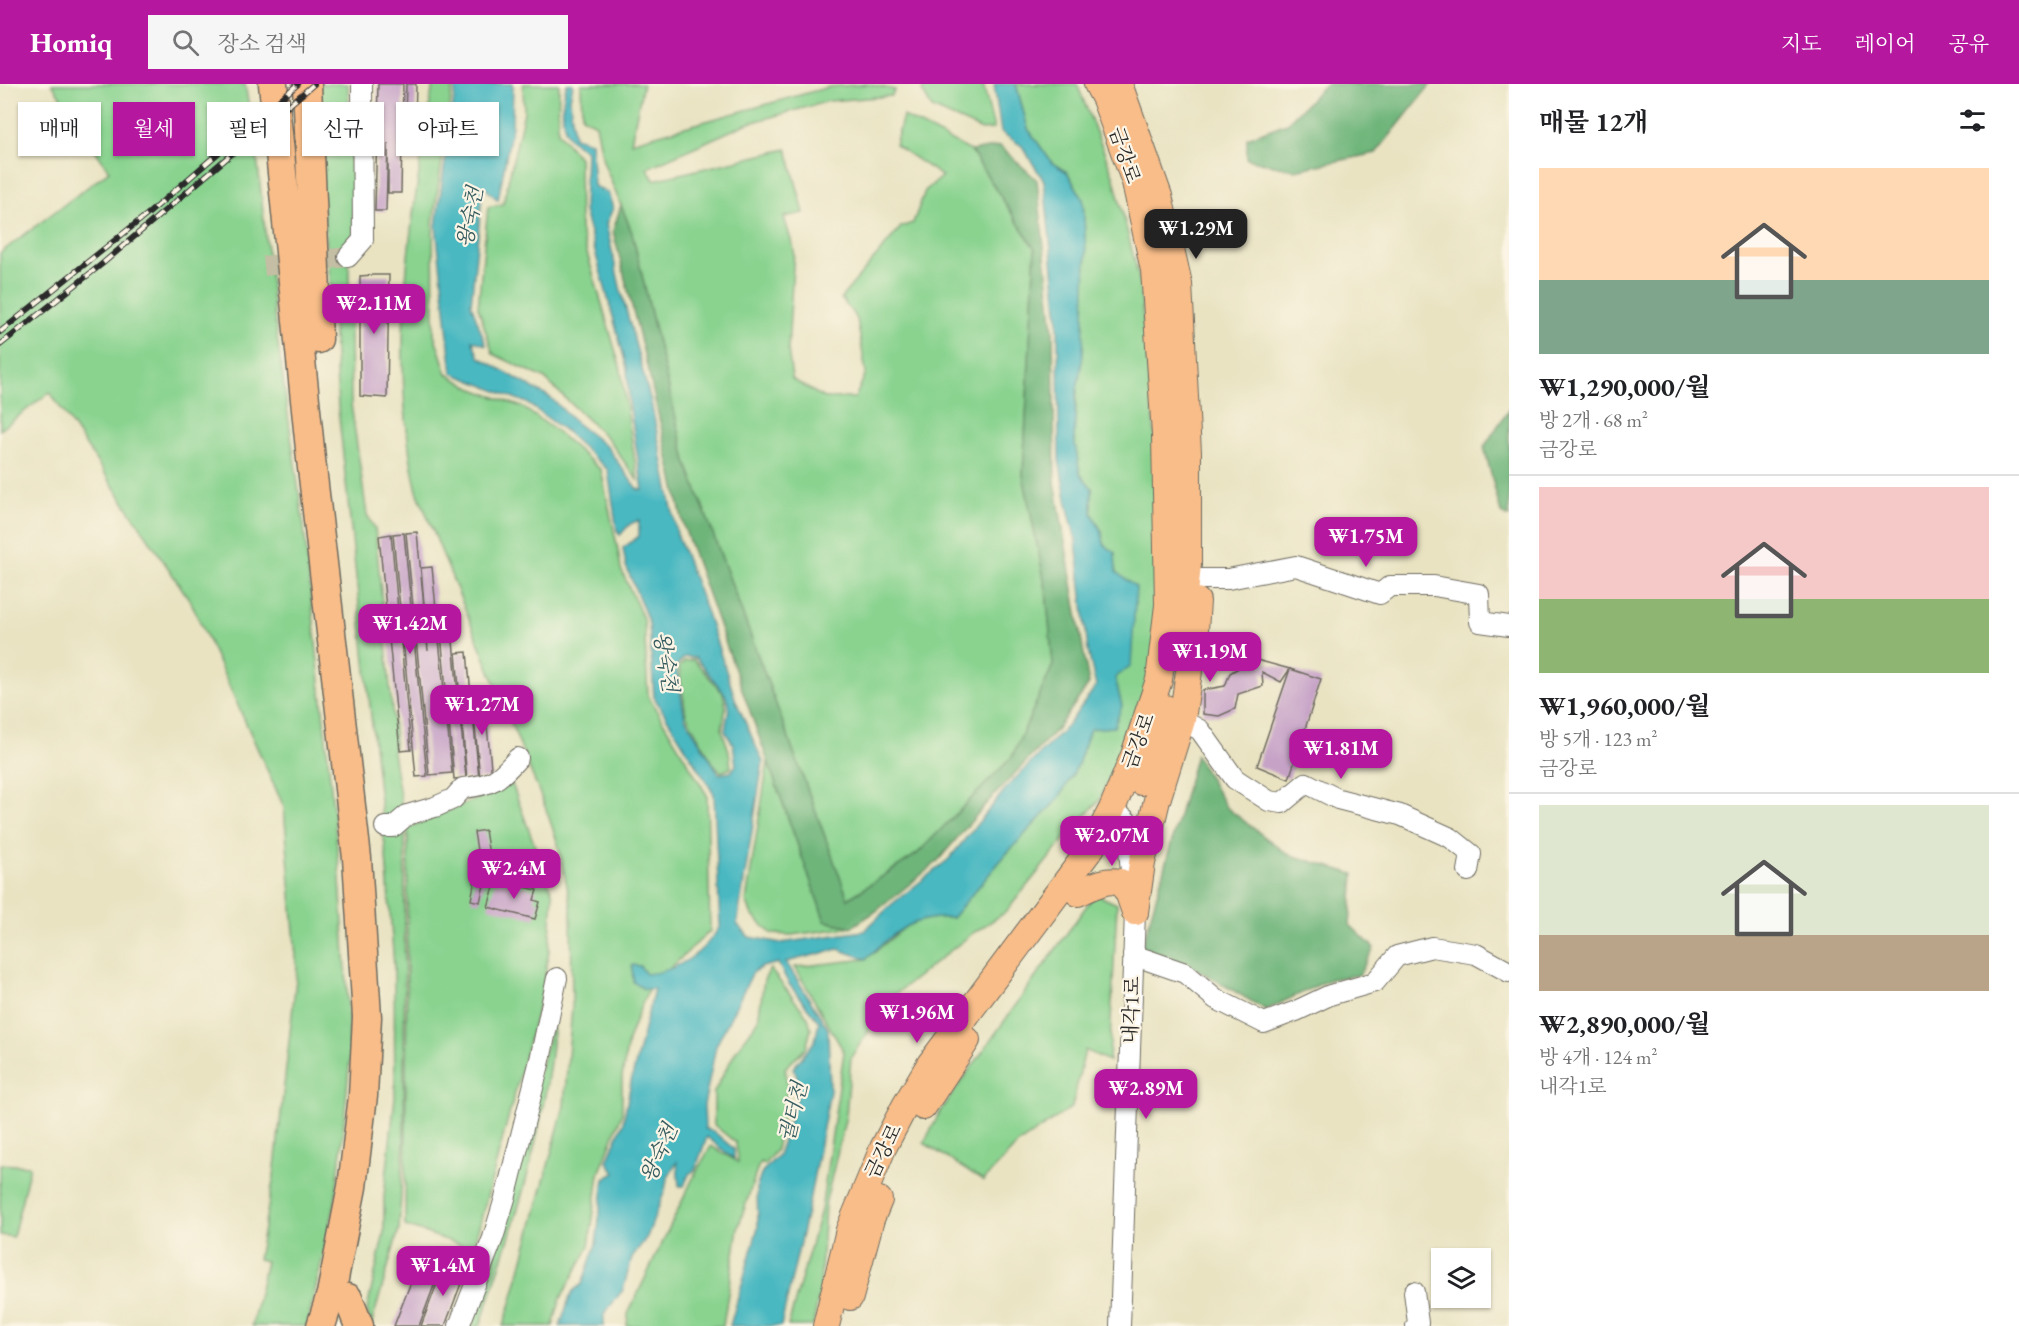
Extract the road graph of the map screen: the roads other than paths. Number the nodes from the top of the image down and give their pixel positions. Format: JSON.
{"nodes":[{"id":1,"x":255,"y":84,"type":"edge"},
{"id":2,"x":273,"y":84,"type":"edge"},
{"id":3,"x":292,"y":84,"type":"edge"},
{"id":4,"x":307,"y":84,"type":"edge"},
{"id":5,"x":362,"y":84,"type":"edge"},
{"id":6,"x":1097,"y":84,"type":"edge"},
{"id":7,"x":1119,"y":84,"type":"edge"},
{"id":8,"x":348,"y":257,"type":"dead end"},
{"id":9,"x":309,"y":340,"type":"junction"},
{"id":10,"x":1188,"y":453,"type":"junction"},
{"id":11,"x":1199,"y":579,"type":"junction"},
{"id":12,"x":1509,"y":626,"type":"edge"},
{"id":13,"x":1182,"y":720,"type":"junction"},
{"id":14,"x":518,"y":758,"type":"dead end"},
{"id":15,"x":1119,"y":814,"type":"junction"},
{"id":16,"x":385,"y":827,"type":"dead end"},
{"id":17,"x":1468,"y":871,"type":"dead end"},
{"id":18,"x":1078,"y":893,"type":"junction"},
{"id":19,"x":1135,"y":912,"type":"junction"},
{"id":20,"x":1133,"y":955,"type":"junction"},
{"id":21,"x":1509,"y":972,"type":"edge"},
{"id":22,"x":557,"y":978,"type":"dead end"},
{"id":23,"x":1414,"y":1292,"type":"dead end"},
{"id":24,"x":348,"y":1298,"type":"junction"},
{"id":25,"x":321,"y":1326,"type":"edge"},
{"id":26,"x":340,"y":1326,"type":"edge"},
{"id":27,"x":359,"y":1326,"type":"edge"},
{"id":28,"x":459,"y":1326,"type":"edge"},
{"id":29,"x":826,"y":1326,"type":"edge"},
{"id":30,"x":843,"y":1326,"type":"edge"},
{"id":31,"x":1120,"y":1326,"type":"edge"},
{"id":32,"x":1416,"y":1326,"type":"edge"}],
"edges":[{"from":1,"to":9,"type":"highway"},
{"from":2,"to":9,"type":"highway"},
{"from":3,"to":9,"type":"highway"},
{"from":4,"to":9,"type":"highway"},
{"from":5,"to":8,"type":"street"},
{"from":6,"to":15,"type":"main road","name":"금강로"},
{"from":7,"to":10,"type":"main road","name":"금강로"},
{"from":9,"to":24,"type":"highway"},
{"from":9,"to":25,"type":"highway"},
{"from":10,"to":11,"type":"main road"},
{"from":10,"to":15,"type":"main road","name":"금강로"},
{"from":11,"to":12,"type":"street"},
{"from":11,"to":13,"type":"main road"},
{"from":13,"to":17,"type":"street"},
{"from":13,"to":19,"type":"main road"},
{"from":14,"to":16,"type":"street"},
{"from":15,"to":18,"type":"main road","name":"금강로"},
{"from":15,"to":19,"type":"street","name":"내각1로"},
{"from":15,"to":29,"type":"main road","name":"금강로"},
{"from":18,"to":19,"type":"main road"},
{"from":18,"to":30,"type":"main road","name":"금강로"},
{"from":19,"to":20,"type":"street","name":"내각1로"},
{"from":20,"to":21,"type":"street"},
{"from":20,"to":31,"type":"street","name":"내각1로"},
{"from":22,"to":28,"type":"street"},
{"from":23,"to":32,"type":"street"},
{"from":24,"to":26,"type":"highway"},
{"from":24,"to":27,"type":"highway"}]}
